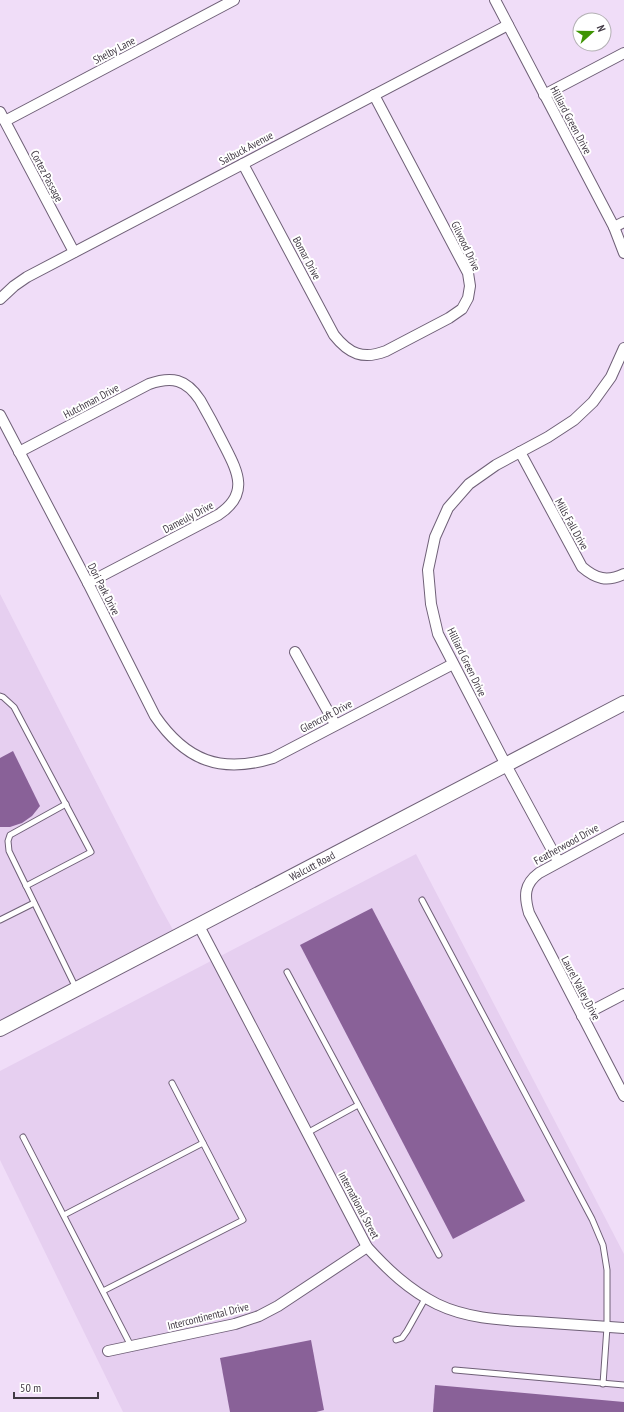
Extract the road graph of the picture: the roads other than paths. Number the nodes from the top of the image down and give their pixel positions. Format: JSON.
{"nodes":[{"id":1,"x":234,"y":0,"type":"edge"},
{"id":2,"x":495,"y":0,"type":"edge"},
{"id":3,"x":508,"y":25,"type":"junction"},
{"id":4,"x":624,"y":53,"type":"edge"},
{"id":5,"x":374,"y":95,"type":"junction"},
{"id":6,"x":544,"y":95,"type":"junction"},
{"id":7,"x":2,"y":116,"type":"edge"},
{"id":8,"x":243,"y":164,"type":"junction"},
{"id":9,"x":624,"y":222,"type":"edge"},
{"id":10,"x":614,"y":227,"type":"junction"},
{"id":11,"x":74,"y":252,"type":"junction"},
{"id":12,"x":624,"y":253,"type":"edge"},
{"id":13,"x":0,"y":299,"type":"edge"},
{"id":14,"x":624,"y":348,"type":"edge"},
{"id":15,"x":360,"y":355,"type":"joint"},
{"id":16,"x":176,"y":380,"type":"joint"},
{"id":17,"x":0,"y":415,"type":"edge"},
{"id":18,"x":19,"y":452,"type":"junction"},
{"id":19,"x":520,"y":452,"type":"junction"},
{"id":20,"x":624,"y":574,"type":"edge"},
{"id":21,"x":88,"y":583,"type":"junction"},
{"id":22,"x":295,"y":652,"type":"dead end"},
{"id":23,"x":453,"y":664,"type":"junction"},
{"id":24,"x":0,"y":696,"type":"edge"},
{"id":25,"x":624,"y":703,"type":"edge"},
{"id":26,"x":335,"y":724,"type":"junction"},
{"id":27,"x":204,"y":759,"type":"joint"},
{"id":28,"x":506,"y":765,"type":"junction"},
{"id":29,"x":66,"y":804,"type":"junction"},
{"id":30,"x":624,"y":827,"type":"edge"},
{"id":31,"x":558,"y":861,"type":"junction"},
{"id":32,"x":26,"y":886,"type":"junction"},
{"id":33,"x":527,"y":889,"type":"joint"},
{"id":34,"x":422,"y":900,"type":"dead end"},
{"id":35,"x":34,"y":903,"type":"junction"},
{"id":36,"x":0,"y":920,"type":"edge"},
{"id":37,"x":199,"y":926,"type":"junction"},
{"id":38,"x":287,"y":972,"type":"dead end"},
{"id":39,"x":77,"y":989,"type":"junction"},
{"id":40,"x":624,"y":994,"type":"edge"},
{"id":41,"x":582,"y":1016,"type":"junction"},
{"id":42,"x":0,"y":1029,"type":"edge"},
{"id":43,"x":172,"y":1082,"type":"dead end"},
{"id":44,"x":624,"y":1096,"type":"edge"},
{"id":45,"x":358,"y":1105,"type":"junction"},
{"id":46,"x":307,"y":1133,"type":"junction"},
{"id":47,"x":23,"y":1137,"type":"dead end"},
{"id":48,"x":203,"y":1143,"type":"junction"},
{"id":49,"x":64,"y":1215,"type":"junction"},
{"id":50,"x":367,"y":1247,"type":"junction"},
{"id":51,"x":439,"y":1255,"type":"dead end"},
{"id":52,"x":103,"y":1291,"type":"junction"},
{"id":53,"x":426,"y":1298,"type":"junction"},
{"id":54,"x":607,"y":1327,"type":"junction"},
{"id":55,"x":624,"y":1328,"type":"edge"},
{"id":56,"x":396,"y":1340,"type":"dead end"},
{"id":57,"x":131,"y":1346,"type":"junction"},
{"id":58,"x":108,"y":1351,"type":"dead end"},
{"id":59,"x":455,"y":1370,"type":"dead end"},
{"id":60,"x":603,"y":1384,"type":"junction"},
{"id":61,"x":624,"y":1386,"type":"edge"}],
"edges":[{"from":1,"to":7,"type":"street","name":"Shelby Lane"},
{"from":2,"to":3,"type":"street","name":"Hilliard Green Drive"},
{"from":3,"to":5,"type":"street","name":"Salbuck Avenue"},
{"from":3,"to":6,"type":"street","name":"Hilliard Green Drive"},
{"from":4,"to":6,"type":"street"},
{"from":5,"to":8,"type":"street","name":"Salbuck Avenue"},
{"from":5,"to":15,"type":"street","name":"Gilwood Drive"},
{"from":6,"to":10,"type":"street","name":"Hilliard Green Drive"},
{"from":7,"to":11,"type":"street","name":"Cortez Passage"},
{"from":8,"to":11,"type":"street","name":"Salbuck Avenue"},
{"from":8,"to":15,"type":"street","name":"Bomar Drive"},
{"from":9,"to":10,"type":"street"},
{"from":10,"to":12,"type":"street","name":"Hilliard Green Drive"},
{"from":11,"to":13,"type":"street","name":"Salbuck Avenue"},
{"from":14,"to":19,"type":"street","name":"Hilliard Green Drive"},
{"from":16,"to":18,"type":"street","name":"Hutchman Drive"},
{"from":16,"to":21,"type":"street","name":"Dameuly Drive"},
{"from":17,"to":18,"type":"street","name":"Dori Park Drive"},
{"from":18,"to":21,"type":"street","name":"Dori Park Drive"},
{"from":19,"to":20,"type":"street","name":"Mills Fall Drive"},
{"from":19,"to":23,"type":"street","name":"Hilliard Green Drive"},
{"from":21,"to":27,"type":"street","name":"Dori Park Drive"},
{"from":22,"to":26,"type":"street"},
{"from":23,"to":26,"type":"street","name":"Glencroft Drive"},
{"from":23,"to":28,"type":"street","name":"Hilliard Green Drive"},
{"from":24,"to":29,"type":"lane"},
{"from":25,"to":28,"type":"street","name":"Walcutt Road"},
{"from":26,"to":27,"type":"street","name":"Glencroft Drive"},
{"from":28,"to":31,"type":"street","name":"Hilliard Green Drive"},
{"from":28,"to":37,"type":"street","name":"Walcutt Road"},
{"from":29,"to":32,"type":"lane"},
{"from":29,"to":32,"type":"lane"},
{"from":30,"to":31,"type":"street","name":"Featherwood Drive"},
{"from":31,"to":33,"type":"street","name":"Featherwood Drive"},
{"from":32,"to":35,"type":"lane"},
{"from":33,"to":41,"type":"street","name":"Laurel Valley Drive"},
{"from":34,"to":54,"type":"lane"},
{"from":35,"to":36,"type":"lane"},
{"from":35,"to":39,"type":"lane"},
{"from":37,"to":39,"type":"street","name":"Walcutt Road"},
{"from":37,"to":46,"type":"street","name":"International Street"},
{"from":38,"to":45,"type":"lane"},
{"from":39,"to":42,"type":"street","name":"Walcutt Road"},
{"from":40,"to":41,"type":"street"},
{"from":41,"to":44,"type":"street","name":"Laurel Valley Drive"},
{"from":43,"to":48,"type":"lane"},
{"from":45,"to":46,"type":"lane"},
{"from":45,"to":51,"type":"lane"},
{"from":46,"to":50,"type":"street","name":"International Street"},
{"from":47,"to":49,"type":"lane"},
{"from":48,"to":49,"type":"lane"},
{"from":48,"to":52,"type":"lane"},
{"from":49,"to":52,"type":"lane"},
{"from":50,"to":53,"type":"street","name":"International Street"},
{"from":50,"to":57,"type":"street","name":"Intercontinental Drive"},
{"from":52,"to":57,"type":"lane"},
{"from":53,"to":54,"type":"street","name":"International Street"},
{"from":53,"to":56,"type":"lane"},
{"from":54,"to":55,"type":"street","name":"International Street"},
{"from":54,"to":60,"type":"lane"},
{"from":57,"to":58,"type":"street","name":"Intercontinental Drive"},
{"from":59,"to":60,"type":"lane"},
{"from":60,"to":61,"type":"lane"}]}
